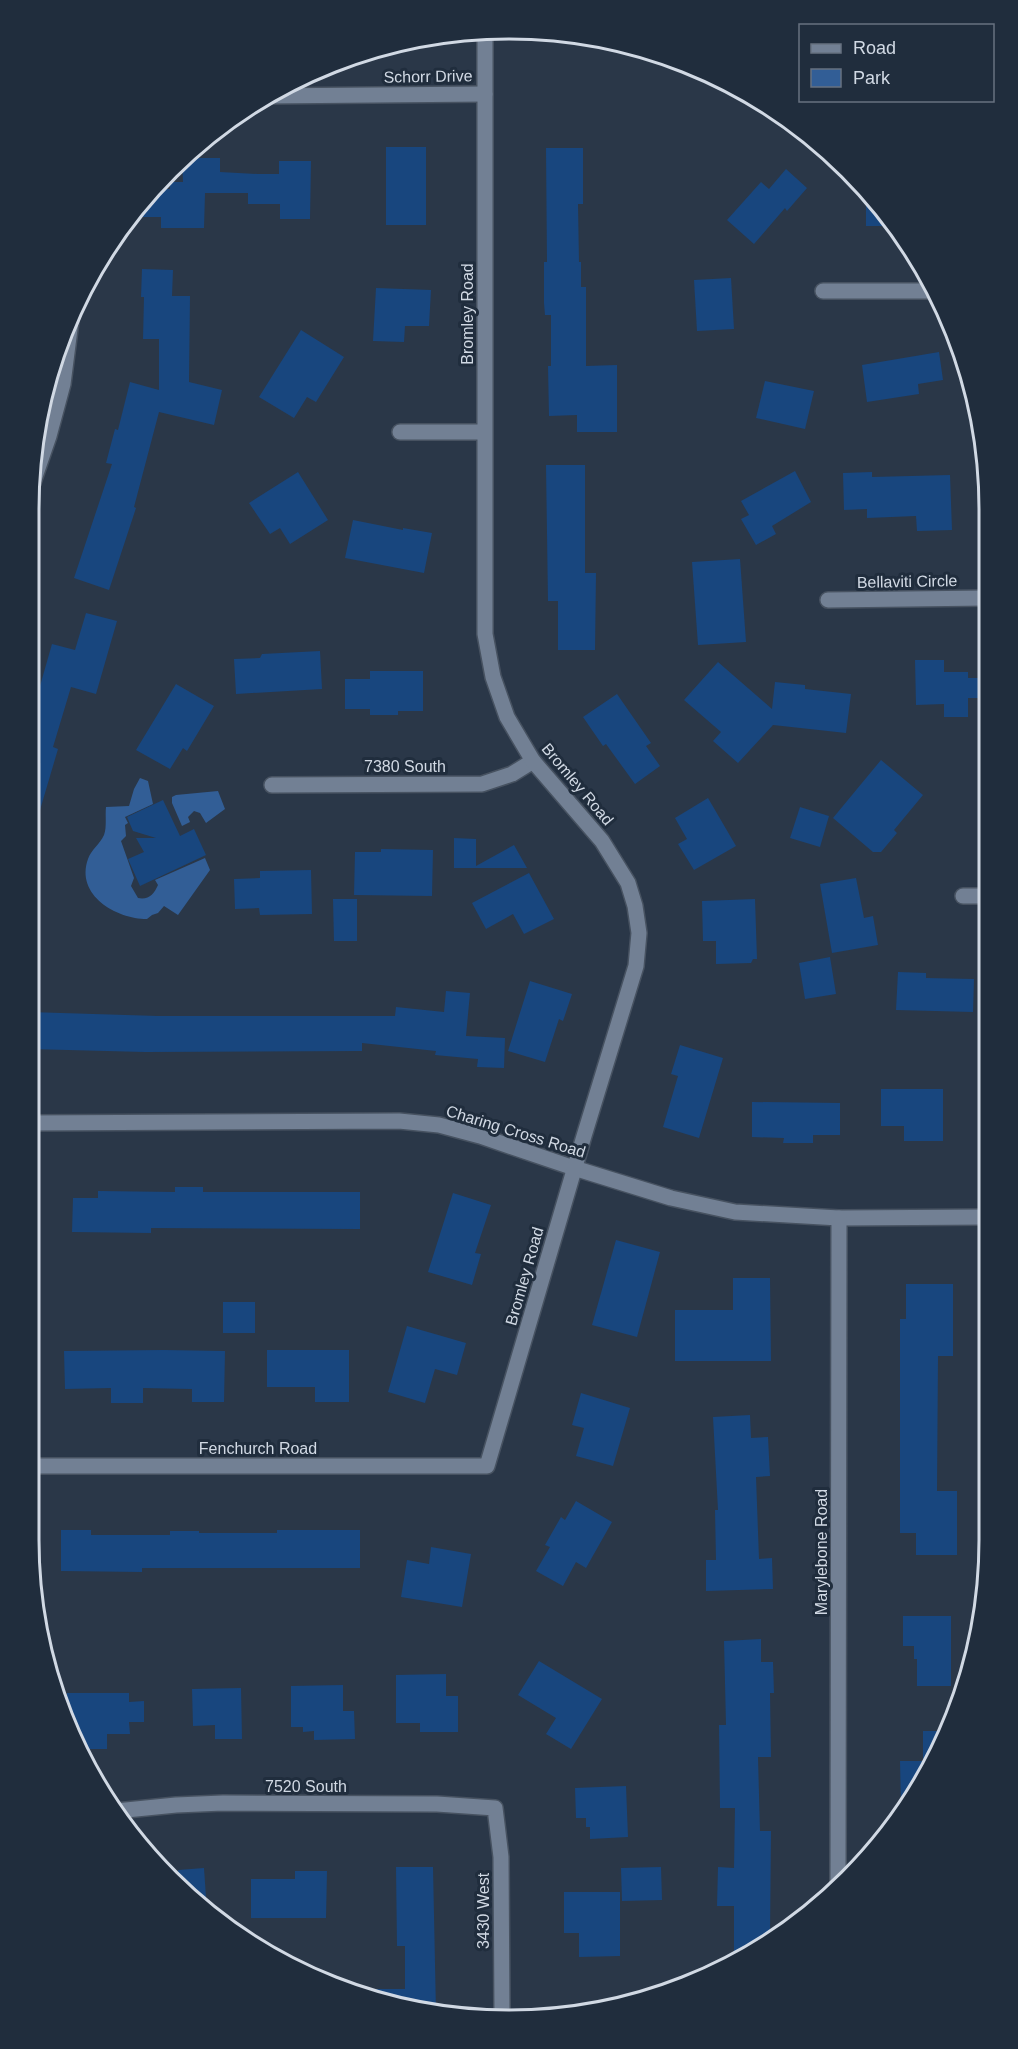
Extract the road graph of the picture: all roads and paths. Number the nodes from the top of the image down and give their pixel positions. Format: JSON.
{"nodes":[{"id":1,"x":485,"y":40,"type":"edge"},
{"id":2,"x":485,"y":94,"type":"junction"},
{"id":3,"x":285,"y":96,"type":"edge"},
{"id":4,"x":824,"y":291,"type":"dead end"},
{"id":5,"x":925,"y":291,"type":"edge"},
{"id":6,"x":67,"y":349,"type":"edge"},
{"id":7,"x":46,"y":427,"type":"edge"},
{"id":8,"x":400,"y":432,"type":"dead end"},
{"id":9,"x":484,"y":432,"type":"junction"},
{"id":10,"x":979,"y":598,"type":"edge"},
{"id":11,"x":828,"y":600,"type":"dead end"},
{"id":12,"x":533,"y":762,"type":"junction"},
{"id":13,"x":272,"y":785,"type":"dead end"},
{"id":14,"x":963,"y":896,"type":"dead end"},
{"id":15,"x":979,"y":896,"type":"edge"},
{"id":16,"x":39,"y":1123,"type":"edge"},
{"id":17,"x":574,"y":1168,"type":"junction"},
{"id":18,"x":979,"y":1217,"type":"edge"},
{"id":19,"x":839,"y":1218,"type":"junction"},
{"id":20,"x":39,"y":1466,"type":"edge"},
{"id":21,"x":487,"y":1466,"type":"joint"},
{"id":22,"x":495,"y":1808,"type":"joint"},
{"id":23,"x":125,"y":1810,"type":"edge"},
{"id":24,"x":838,"y":1875,"type":"edge"},
{"id":25,"x":502,"y":2010,"type":"edge"}],
"edges":[{"from":1,"to":2,"type":"street","name":"Bromley Road"},
{"from":2,"to":3,"type":"street","name":"Schorr Drive"},
{"from":2,"to":9,"type":"street","name":"Bromley Road"},
{"from":4,"to":5,"type":"street"},
{"from":6,"to":7,"type":"street"},
{"from":8,"to":9,"type":"street"},
{"from":9,"to":12,"type":"street","name":"Bromley Road"},
{"from":10,"to":11,"type":"street","name":"Bellaviti Circle"},
{"from":12,"to":13,"type":"street","name":"7380 South"},
{"from":12,"to":17,"type":"street","name":"Bromley Road"},
{"from":14,"to":15,"type":"street"},
{"from":16,"to":17,"type":"street","name":"Charing Cross Road"},
{"from":17,"to":19,"type":"street","name":"Charing Cross Road"},
{"from":17,"to":21,"type":"street","name":"Bromley Road"},
{"from":18,"to":19,"type":"street","name":"Charing Cross Road"},
{"from":19,"to":24,"type":"street","name":"Marylebone Road"},
{"from":20,"to":21,"type":"street","name":"Fenchurch Road"},
{"from":22,"to":23,"type":"street","name":"7520 South"},
{"from":22,"to":25,"type":"street","name":"3430 West"}]}
